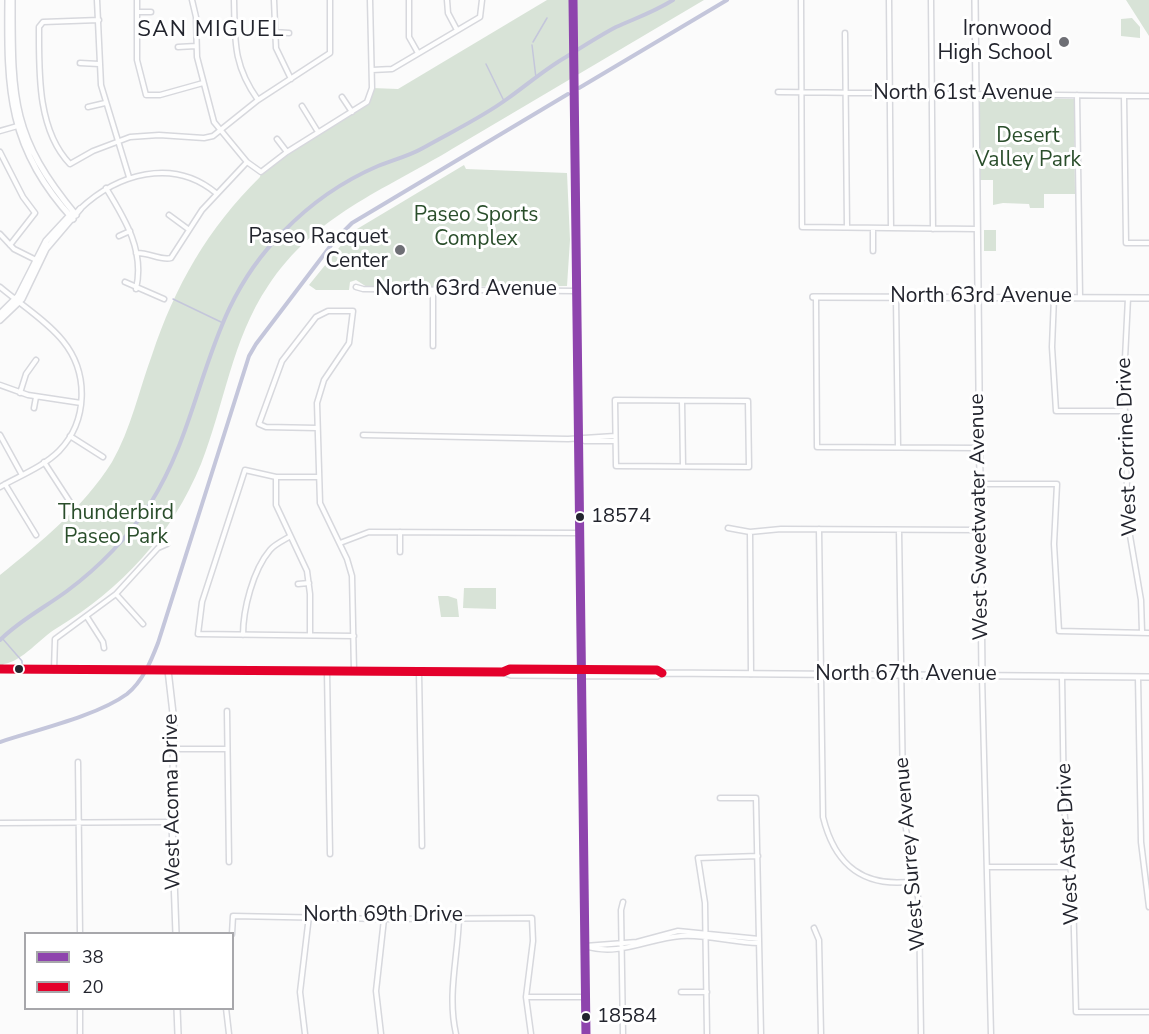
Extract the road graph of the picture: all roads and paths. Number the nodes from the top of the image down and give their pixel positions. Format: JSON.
{"nodes":[{"id":1,"x":8,"y":0,"type":"edge"},
{"id":2,"x":12,"y":0,"type":"edge"},
{"id":3,"x":97,"y":0,"type":"edge"},
{"id":4,"x":137,"y":0,"type":"edge"},
{"id":5,"x":192,"y":0,"type":"edge"},
{"id":6,"x":234,"y":0,"type":"edge"},
{"id":7,"x":274,"y":0,"type":"edge"},
{"id":8,"x":330,"y":0,"type":"edge"},
{"id":9,"x":370,"y":0,"type":"edge"},
{"id":10,"x":409,"y":0,"type":"edge"},
{"id":11,"x":447,"y":0,"type":"edge"},
{"id":12,"x":482,"y":0,"type":"edge"},
{"id":13,"x":573,"y":0,"type":"edge"},
{"id":14,"x":801,"y":0,"type":"edge"},
{"id":15,"x":889,"y":0,"type":"edge"},
{"id":16,"x":931,"y":0,"type":"edge"},
{"id":17,"x":975,"y":0,"type":"edge"},
{"id":18,"x":137,"y":12,"type":"junction"},
{"id":19,"x":152,"y":12,"type":"dead end"},
{"id":20,"x":99,"y":20,"type":"junction"},
{"id":21,"x":457,"y":30,"type":"junction"},
{"id":22,"x":274,"y":32,"type":"junction"},
{"id":23,"x":289,"y":33,"type":"dead end"},
{"id":24,"x":845,"y":33,"type":"dead end"},
{"id":25,"x":196,"y":46,"type":"junction"},
{"id":26,"x":178,"y":47,"type":"dead end"},
{"id":27,"x":418,"y":53,"type":"junction"},
{"id":28,"x":80,"y":63,"type":"dead end"},
{"id":29,"x":99,"y":64,"type":"junction"},
{"id":30,"x":372,"y":70,"type":"junction"},
{"id":31,"x":291,"y":79,"type":"junction"},
{"id":32,"x":203,"y":83,"type":"junction"},
{"id":33,"x":778,"y":92,"type":"dead end"},
{"id":34,"x":801,"y":92,"type":"junction"},
{"id":35,"x":846,"y":93,"type":"junction"},
{"id":36,"x":890,"y":93,"type":"junction"},
{"id":37,"x":932,"y":93,"type":"junction"},
{"id":38,"x":976,"y":94,"type":"junction"},
{"id":39,"x":1077,"y":95,"type":"junction"},
{"id":40,"x":1124,"y":95,"type":"junction"},
{"id":41,"x":1149,"y":96,"type":"edge"},
{"id":42,"x":342,"y":97,"type":"dead end"},
{"id":43,"x":258,"y":100,"type":"junction"},
{"id":44,"x":105,"y":103,"type":"junction"},
{"id":45,"x":302,"y":106,"type":"dead end"},
{"id":46,"x":88,"y":107,"type":"dead end"},
{"id":47,"x":352,"y":112,"type":"junction"},
{"id":48,"x":19,"y":125,"type":"junction"},
{"id":49,"x":220,"y":130,"type":"junction"},
{"id":50,"x":0,"y":131,"type":"edge"},
{"id":51,"x":318,"y":132,"type":"junction"},
{"id":52,"x":277,"y":139,"type":"dead end"},
{"id":53,"x":117,"y":141,"type":"junction"},
{"id":54,"x":0,"y":152,"type":"edge"},
{"id":55,"x":287,"y":152,"type":"junction"},
{"id":56,"x":247,"y":162,"type":"junction"},
{"id":57,"x":129,"y":177,"type":"junction"},
{"id":58,"x":106,"y":188,"type":"junction"},
{"id":59,"x":216,"y":193,"type":"junction"},
{"id":60,"x":74,"y":214,"type":"junction"},
{"id":61,"x":169,"y":215,"type":"dead end"},
{"id":62,"x":847,"y":228,"type":"junction"},
{"id":63,"x":873,"y":228,"type":"junction"},
{"id":64,"x":891,"y":228,"type":"junction"},
{"id":65,"x":188,"y":229,"type":"junction"},
{"id":66,"x":933,"y":229,"type":"junction"},
{"id":67,"x":976,"y":229,"type":"junction"},
{"id":68,"x":130,"y":231,"type":"junction"},
{"id":69,"x":0,"y":234,"type":"edge"},
{"id":70,"x":118,"y":236,"type":"dead end"},
{"id":71,"x":1149,"y":243,"type":"edge"},
{"id":72,"x":10,"y":245,"type":"junction"},
{"id":73,"x":873,"y":251,"type":"dead end"},
{"id":74,"x":136,"y":253,"type":"junction"},
{"id":75,"x":38,"y":261,"type":"junction"},
{"id":76,"x":125,"y":282,"type":"dead end"},
{"id":77,"x":0,"y":287,"type":"edge"},
{"id":78,"x":356,"y":287,"type":"dead end"},
{"id":79,"x":135,"y":289,"type":"junction"},
{"id":80,"x":433,"y":290,"type":"junction"},
{"id":81,"x":576,"y":291,"type":"junction"},
{"id":82,"x":978,"y":296,"type":"junction"},
{"id":83,"x":814,"y":297,"type":"joint"},
{"id":84,"x":896,"y":297,"type":"junction"},
{"id":85,"x":1054,"y":297,"type":"junction"},
{"id":86,"x":1080,"y":297,"type":"junction"},
{"id":87,"x":1128,"y":298,"type":"junction"},
{"id":88,"x":1149,"y":298,"type":"edge"},
{"id":89,"x":164,"y":299,"type":"dead end"},
{"id":90,"x":17,"y":302,"type":"junction"},
{"id":91,"x":0,"y":314,"type":"edge"},
{"id":92,"x":0,"y":321,"type":"edge"},
{"id":93,"x":433,"y":346,"type":"dead end"},
{"id":94,"x":36,"y":360,"type":"dead end"},
{"id":95,"x":0,"y":386,"type":"edge"},
{"id":96,"x":20,"y":393,"type":"junction"},
{"id":97,"x":36,"y":397,"type":"junction"},
{"id":98,"x":682,"y":401,"type":"junction"},
{"id":99,"x":81,"y":403,"type":"junction"},
{"id":100,"x":34,"y":408,"type":"dead end"},
{"id":101,"x":1125,"y":411,"type":"junction"},
{"id":102,"x":317,"y":428,"type":"junction"},
{"id":103,"x":0,"y":435,"type":"edge"},
{"id":104,"x":363,"y":435,"type":"dead end"},
{"id":105,"x":70,"y":436,"type":"junction"},
{"id":106,"x":578,"y":438,"type":"junction"},
{"id":107,"x":615,"y":438,"type":"junction"},
{"id":108,"x":898,"y":447,"type":"junction"},
{"id":109,"x":980,"y":447,"type":"junction"},
{"id":110,"x":103,"y":457,"type":"dead end"},
{"id":111,"x":44,"y":462,"type":"junction"},
{"id":112,"x":683,"y":466,"type":"junction"},
{"id":113,"x":22,"y":475,"type":"junction"},
{"id":114,"x":276,"y":477,"type":"junction"},
{"id":115,"x":318,"y":477,"type":"junction"},
{"id":116,"x":5,"y":484,"type":"junction"},
{"id":117,"x":980,"y":484,"type":"junction"},
{"id":118,"x":0,"y":487,"type":"edge"},
{"id":119,"x":70,"y":502,"type":"dead end"},
{"id":120,"x":728,"y":528,"type":"dead end"},
{"id":121,"x":819,"y":530,"type":"junction"},
{"id":122,"x":899,"y":530,"type":"junction"},
{"id":123,"x":980,"y":530,"type":"junction"},
{"id":124,"x":400,"y":532,"type":"junction"},
{"id":125,"x":750,"y":532,"type":"junction"},
{"id":126,"x":579,"y":533,"type":"junction"},
{"id":127,"x":36,"y":535,"type":"dead end"},
{"id":128,"x":289,"y":537,"type":"junction"},
{"id":129,"x":340,"y":543,"type":"junction"},
{"id":130,"x":167,"y":544,"type":"dead end"},
{"id":131,"x":400,"y":552,"type":"dead end"},
{"id":132,"x":309,"y":583,"type":"junction"},
{"id":133,"x":298,"y":584,"type":"dead end"},
{"id":134,"x":116,"y":594,"type":"junction"},
{"id":135,"x":87,"y":617,"type":"junction"},
{"id":136,"x":143,"y":624,"type":"dead end"},
{"id":137,"x":1142,"y":632,"type":"junction"},
{"id":138,"x":1149,"y":633,"type":"edge"},
{"id":139,"x":243,"y":634,"type":"junction"},
{"id":140,"x":310,"y":635,"type":"junction"},
{"id":141,"x":354,"y":636,"type":"junction"},
{"id":142,"x":104,"y":648,"type":"dead end"},
{"id":143,"x":0,"y":669,"type":"edge"},
{"id":144,"x":54,"y":670,"type":"junction"},
{"id":145,"x":168,"y":670,"type":"junction"},
{"id":146,"x":327,"y":671,"type":"junction"},
{"id":147,"x":354,"y":671,"type":"junction"},
{"id":148,"x":418,"y":672,"type":"junction"},
{"id":149,"x":580,"y":673,"type":"junction"},
{"id":150,"x":751,"y":674,"type":"junction"},
{"id":151,"x":820,"y":675,"type":"junction"},
{"id":152,"x":900,"y":675,"type":"junction"},
{"id":153,"x":982,"y":676,"type":"junction"},
{"id":154,"x":1062,"y":676,"type":"junction"},
{"id":155,"x":1138,"y":677,"type":"junction"},
{"id":156,"x":1149,"y":677,"type":"edge"},
{"id":157,"x":227,"y":711,"type":"dead end"},
{"id":158,"x":174,"y":749,"type":"junction"},
{"id":159,"x":228,"y":749,"type":"junction"},
{"id":160,"x":78,"y":762,"type":"dead end"},
{"id":161,"x":720,"y":798,"type":"dead end"},
{"id":162,"x":78,"y":821,"type":"junction"},
{"id":163,"x":172,"y":822,"type":"junction"},
{"id":164,"x":0,"y":824,"type":"edge"},
{"id":165,"x":422,"y":846,"type":"dead end"},
{"id":166,"x":330,"y":854,"type":"dead end"},
{"id":167,"x":758,"y":856,"type":"junction"},
{"id":168,"x":229,"y":862,"type":"dead end"},
{"id":169,"x":987,"y":867,"type":"junction"},
{"id":170,"x":1070,"y":867,"type":"junction"},
{"id":171,"x":916,"y":881,"type":"junction"},
{"id":172,"x":623,"y":902,"type":"dead end"},
{"id":173,"x":1149,"y":907,"type":"edge"},
{"id":174,"x":309,"y":916,"type":"junction"},
{"id":175,"x":459,"y":917,"type":"junction"},
{"id":176,"x":384,"y":920,"type":"junction"},
{"id":177,"x":814,"y":928,"type":"dead end"},
{"id":178,"x":80,"y":932,"type":"edge"},
{"id":179,"x":176,"y":932,"type":"edge"},
{"id":180,"x":232,"y":932,"type":"edge"},
{"id":181,"x":706,"y":935,"type":"junction"},
{"id":182,"x":759,"y":941,"type":"junction"},
{"id":183,"x":621,"y":945,"type":"junction"},
{"id":184,"x":584,"y":946,"type":"junction"},
{"id":185,"x":681,"y":992,"type":"dead end"},
{"id":186,"x":707,"y":992,"type":"junction"},
{"id":187,"x":526,"y":997,"type":"junction"},
{"id":188,"x":585,"y":997,"type":"junction"},
{"id":189,"x":80,"y":1010,"type":"edge"},
{"id":190,"x":177,"y":1010,"type":"edge"},
{"id":191,"x":226,"y":1010,"type":"edge"},
{"id":192,"x":1149,"y":1012,"type":"edge"},
{"id":193,"x":80,"y":1034,"type":"edge"},
{"id":194,"x":178,"y":1034,"type":"edge"},
{"id":195,"x":229,"y":1034,"type":"edge"},
{"id":196,"x":305,"y":1034,"type":"edge"},
{"id":197,"x":381,"y":1034,"type":"edge"},
{"id":198,"x":456,"y":1034,"type":"edge"},
{"id":199,"x":531,"y":1034,"type":"edge"},
{"id":200,"x":586,"y":1034,"type":"edge"},
{"id":201,"x":623,"y":1034,"type":"edge"},
{"id":202,"x":707,"y":1034,"type":"edge"},
{"id":203,"x":761,"y":1034,"type":"edge"},
{"id":204,"x":821,"y":1034,"type":"edge"},
{"id":205,"x":921,"y":1034,"type":"edge"},
{"id":206,"x":991,"y":1034,"type":"edge"}],
"edges":[{"from":1,"to":48,"type":"main road"},
{"from":2,"to":48,"type":"main road"},
{"from":3,"to":20,"type":"street"},
{"from":4,"to":18,"type":"street"},
{"from":5,"to":25,"type":"street"},
{"from":6,"to":43,"type":"street"},
{"from":7,"to":22,"type":"street"},
{"from":8,"to":31,"type":"street"},
{"from":9,"to":30,"type":"street"},
{"from":10,"to":27,"type":"street"},
{"from":11,"to":21,"type":"street"},
{"from":12,"to":21,"type":"street"},
{"from":13,"to":81,"type":"main road"},
{"from":14,"to":34,"type":"street"},
{"from":15,"to":36,"type":"street"},
{"from":16,"to":37,"type":"street"},
{"from":17,"to":38,"type":"main road","name":"West Sweetwater Avenue"},
{"from":18,"to":19,"type":"street"},
{"from":18,"to":32,"type":"street"},
{"from":20,"to":29,"type":"street"},
{"from":20,"to":53,"type":"street"},
{"from":21,"to":27,"type":"street"},
{"from":22,"to":23,"type":"street"},
{"from":22,"to":31,"type":"street"},
{"from":24,"to":35,"type":"street"},
{"from":25,"to":26,"type":"street"},
{"from":25,"to":32,"type":"street"},
{"from":27,"to":30,"type":"street"},
{"from":28,"to":29,"type":"street"},
{"from":29,"to":44,"type":"street"},
{"from":30,"to":47,"type":"street"},
{"from":31,"to":43,"type":"street"},
{"from":32,"to":49,"type":"street"},
{"from":33,"to":34,"type":"street","name":"North 61st Avenue"},
{"from":34,"to":35,"type":"street","name":"North 61st Avenue"},
{"from":34,"to":62,"type":"street"},
{"from":35,"to":36,"type":"street","name":"North 61st Avenue"},
{"from":35,"to":62,"type":"street"},
{"from":36,"to":37,"type":"street","name":"North 61st Avenue"},
{"from":36,"to":64,"type":"street"},
{"from":37,"to":38,"type":"street","name":"North 61st Avenue"},
{"from":37,"to":66,"type":"street"},
{"from":38,"to":39,"type":"street","name":"North 61st Avenue"},
{"from":38,"to":67,"type":"main road","name":"West Sweetwater Avenue"},
{"from":39,"to":40,"type":"street","name":"North 61st Avenue"},
{"from":39,"to":86,"type":"street"},
{"from":40,"to":41,"type":"street","name":"North 61st Avenue"},
{"from":40,"to":71,"type":"street"},
{"from":42,"to":47,"type":"street"},
{"from":43,"to":49,"type":"street"},
{"from":44,"to":46,"type":"street"},
{"from":44,"to":53,"type":"street"},
{"from":45,"to":51,"type":"street"},
{"from":47,"to":51,"type":"street"},
{"from":48,"to":50,"type":"street"},
{"from":48,"to":60,"type":"main road"},
{"from":49,"to":53,"type":"street"},
{"from":49,"to":56,"type":"street"},
{"from":51,"to":55,"type":"street"},
{"from":52,"to":55,"type":"street"},
{"from":53,"to":57,"type":"street"},
{"from":54,"to":72,"type":"street"},
{"from":55,"to":56,"type":"street"},
{"from":56,"to":59,"type":"street"},
{"from":57,"to":58,"type":"street"},
{"from":57,"to":59,"type":"street"},
{"from":58,"to":60,"type":"street"},
{"from":58,"to":68,"type":"street"},
{"from":59,"to":65,"type":"street"},
{"from":60,"to":75,"type":"main road"},
{"from":61,"to":65,"type":"street"},
{"from":62,"to":63,"type":"street"},
{"from":63,"to":64,"type":"street"},
{"from":63,"to":73,"type":"street"},
{"from":64,"to":66,"type":"street"},
{"from":65,"to":74,"type":"street"},
{"from":66,"to":67,"type":"street"},
{"from":67,"to":82,"type":"main road","name":"West Sweetwater Avenue"},
{"from":68,"to":70,"type":"street"},
{"from":68,"to":74,"type":"street"},
{"from":69,"to":72,"type":"street"},
{"from":72,"to":75,"type":"street"},
{"from":74,"to":79,"type":"street"},
{"from":75,"to":90,"type":"main road"},
{"from":76,"to":79,"type":"street"},
{"from":77,"to":90,"type":"street"},
{"from":78,"to":80,"type":"street","name":"North 63rd Avenue"},
{"from":79,"to":89,"type":"street"},
{"from":80,"to":81,"type":"street","name":"North 63rd Avenue"},
{"from":80,"to":93,"type":"street"},
{"from":81,"to":106,"type":"main road"},
{"from":82,"to":84,"type":"main road","name":"North 63rd Avenue"},
{"from":82,"to":85,"type":"main road","name":"North 63rd Avenue"},
{"from":82,"to":109,"type":"main road","name":"West Sweetwater Avenue"},
{"from":83,"to":84,"type":"main road","name":"North 63rd Avenue"},
{"from":83,"to":108,"type":"street"},
{"from":84,"to":108,"type":"street"},
{"from":85,"to":86,"type":"main road","name":"North 63rd Avenue"},
{"from":85,"to":101,"type":"street"},
{"from":86,"to":87,"type":"main road","name":"North 63rd Avenue"},
{"from":87,"to":88,"type":"main road","name":"North 63rd Avenue"},
{"from":87,"to":101,"type":"street","name":"West Corrine Drive"},
{"from":90,"to":91,"type":"main road"},
{"from":90,"to":92,"type":"main road"},
{"from":90,"to":99,"type":"street"},
{"from":94,"to":96,"type":"street"},
{"from":95,"to":96,"type":"street"},
{"from":96,"to":97,"type":"street"},
{"from":97,"to":99,"type":"street"},
{"from":97,"to":100,"type":"street"},
{"from":98,"to":107,"type":"street"},
{"from":98,"to":112,"type":"street"},
{"from":98,"to":112,"type":"street"},
{"from":99,"to":105,"type":"street"},
{"from":101,"to":137,"type":"street","name":"West Corrine Drive"},
{"from":102,"to":102,"type":"street"},
{"from":102,"to":115,"type":"street"},
{"from":103,"to":113,"type":"street"},
{"from":104,"to":106,"type":"street"},
{"from":105,"to":110,"type":"street"},
{"from":105,"to":111,"type":"street"},
{"from":106,"to":107,"type":"street"},
{"from":106,"to":126,"type":"main road"},
{"from":107,"to":112,"type":"street"},
{"from":108,"to":109,"type":"street"},
{"from":109,"to":117,"type":"main road","name":"West Sweetwater Avenue"},
{"from":111,"to":113,"type":"street"},
{"from":111,"to":119,"type":"street"},
{"from":113,"to":116,"type":"street"},
{"from":114,"to":115,"type":"street"},
{"from":114,"to":128,"type":"street"},
{"from":114,"to":139,"type":"street"},
{"from":115,"to":129,"type":"street"},
{"from":116,"to":118,"type":"street"},
{"from":116,"to":127,"type":"street"},
{"from":117,"to":123,"type":"main road","name":"West Sweetwater Avenue"},
{"from":117,"to":137,"type":"street"},
{"from":120,"to":125,"type":"street"},
{"from":121,"to":122,"type":"street"},
{"from":121,"to":125,"type":"street"},
{"from":121,"to":151,"type":"street"},
{"from":122,"to":123,"type":"street"},
{"from":122,"to":152,"type":"street","name":"West Surrey Avenue"},
{"from":123,"to":153,"type":"main road","name":"West Sweetwater Avenue"},
{"from":124,"to":126,"type":"street"},
{"from":124,"to":129,"type":"street"},
{"from":124,"to":131,"type":"street"},
{"from":125,"to":150,"type":"street"},
{"from":126,"to":149,"type":"main road"},
{"from":128,"to":132,"type":"street"},
{"from":128,"to":139,"type":"street"},
{"from":129,"to":141,"type":"street"},
{"from":130,"to":134,"type":"street"},
{"from":132,"to":133,"type":"street"},
{"from":132,"to":140,"type":"street"},
{"from":134,"to":135,"type":"street"},
{"from":134,"to":136,"type":"street"},
{"from":135,"to":142,"type":"street"},
{"from":135,"to":144,"type":"street"},
{"from":137,"to":138,"type":"street"},
{"from":139,"to":140,"type":"street"},
{"from":140,"to":141,"type":"street"},
{"from":141,"to":147,"type":"street"},
{"from":143,"to":144,"type":"main road","name":"North 67th Avenue"},
{"from":144,"to":145,"type":"main road","name":"North 67th Avenue"},
{"from":145,"to":146,"type":"main road","name":"North 67th Avenue"},
{"from":145,"to":158,"type":"main road","name":"West Acoma Drive"},
{"from":146,"to":147,"type":"main road","name":"North 67th Avenue"},
{"from":146,"to":166,"type":"street"},
{"from":147,"to":148,"type":"main road","name":"North 67th Avenue"},
{"from":148,"to":149,"type":"main road","name":"North 67th Avenue"},
{"from":148,"to":165,"type":"street"},
{"from":149,"to":150,"type":"main road","name":"North 67th Avenue"},
{"from":149,"to":184,"type":"main road"},
{"from":150,"to":151,"type":"main road","name":"North 67th Avenue"},
{"from":151,"to":152,"type":"main road","name":"North 67th Avenue"},
{"from":151,"to":171,"type":"street"},
{"from":152,"to":153,"type":"main road","name":"North 67th Avenue"},
{"from":152,"to":171,"type":"street","name":"West Surrey Avenue"},
{"from":153,"to":154,"type":"main road","name":"North 67th Avenue"},
{"from":153,"to":169,"type":"street","name":"West Sweetwater Avenue"},
{"from":154,"to":155,"type":"main road","name":"North 67th Avenue"},
{"from":154,"to":170,"type":"street","name":"West Aster Drive"},
{"from":155,"to":156,"type":"main road","name":"North 67th Avenue"},
{"from":155,"to":173,"type":"street"},
{"from":157,"to":159,"type":"street"},
{"from":158,"to":159,"type":"street"},
{"from":158,"to":163,"type":"main road","name":"West Acoma Drive"},
{"from":159,"to":168,"type":"street"},
{"from":160,"to":162,"type":"street"},
{"from":161,"to":167,"type":"street"},
{"from":162,"to":163,"type":"street"},
{"from":162,"to":164,"type":"street"},
{"from":162,"to":178,"type":"street"},
{"from":163,"to":179,"type":"main road","name":"West Acoma Drive"},
{"from":167,"to":181,"type":"street"},
{"from":167,"to":182,"type":"street"},
{"from":169,"to":170,"type":"street"},
{"from":169,"to":206,"type":"street","name":"West Sweetwater Avenue"},
{"from":170,"to":192,"type":"street","name":"West Aster Drive"},
{"from":171,"to":205,"type":"street","name":"West Surrey Avenue"},
{"from":172,"to":183,"type":"street"},
{"from":174,"to":176,"type":"street","name":"North 69th Drive"},
{"from":174,"to":180,"type":"street","name":"North 69th Drive"},
{"from":174,"to":196,"type":"street"},
{"from":175,"to":176,"type":"street","name":"North 69th Drive"},
{"from":175,"to":187,"type":"street","name":"North 69th Drive"},
{"from":175,"to":198,"type":"street"},
{"from":176,"to":197,"type":"street"},
{"from":177,"to":204,"type":"street"},
{"from":181,"to":182,"type":"street"},
{"from":181,"to":183,"type":"street"},
{"from":181,"to":186,"type":"street"},
{"from":182,"to":203,"type":"street"},
{"from":183,"to":184,"type":"street"},
{"from":183,"to":201,"type":"street"},
{"from":184,"to":188,"type":"main road"},
{"from":185,"to":186,"type":"street"},
{"from":186,"to":202,"type":"street"},
{"from":187,"to":188,"type":"street"},
{"from":187,"to":199,"type":"street"},
{"from":188,"to":200,"type":"main road"},
{"from":189,"to":193,"type":"street"},
{"from":190,"to":194,"type":"main road"},
{"from":191,"to":195,"type":"street"}]}
